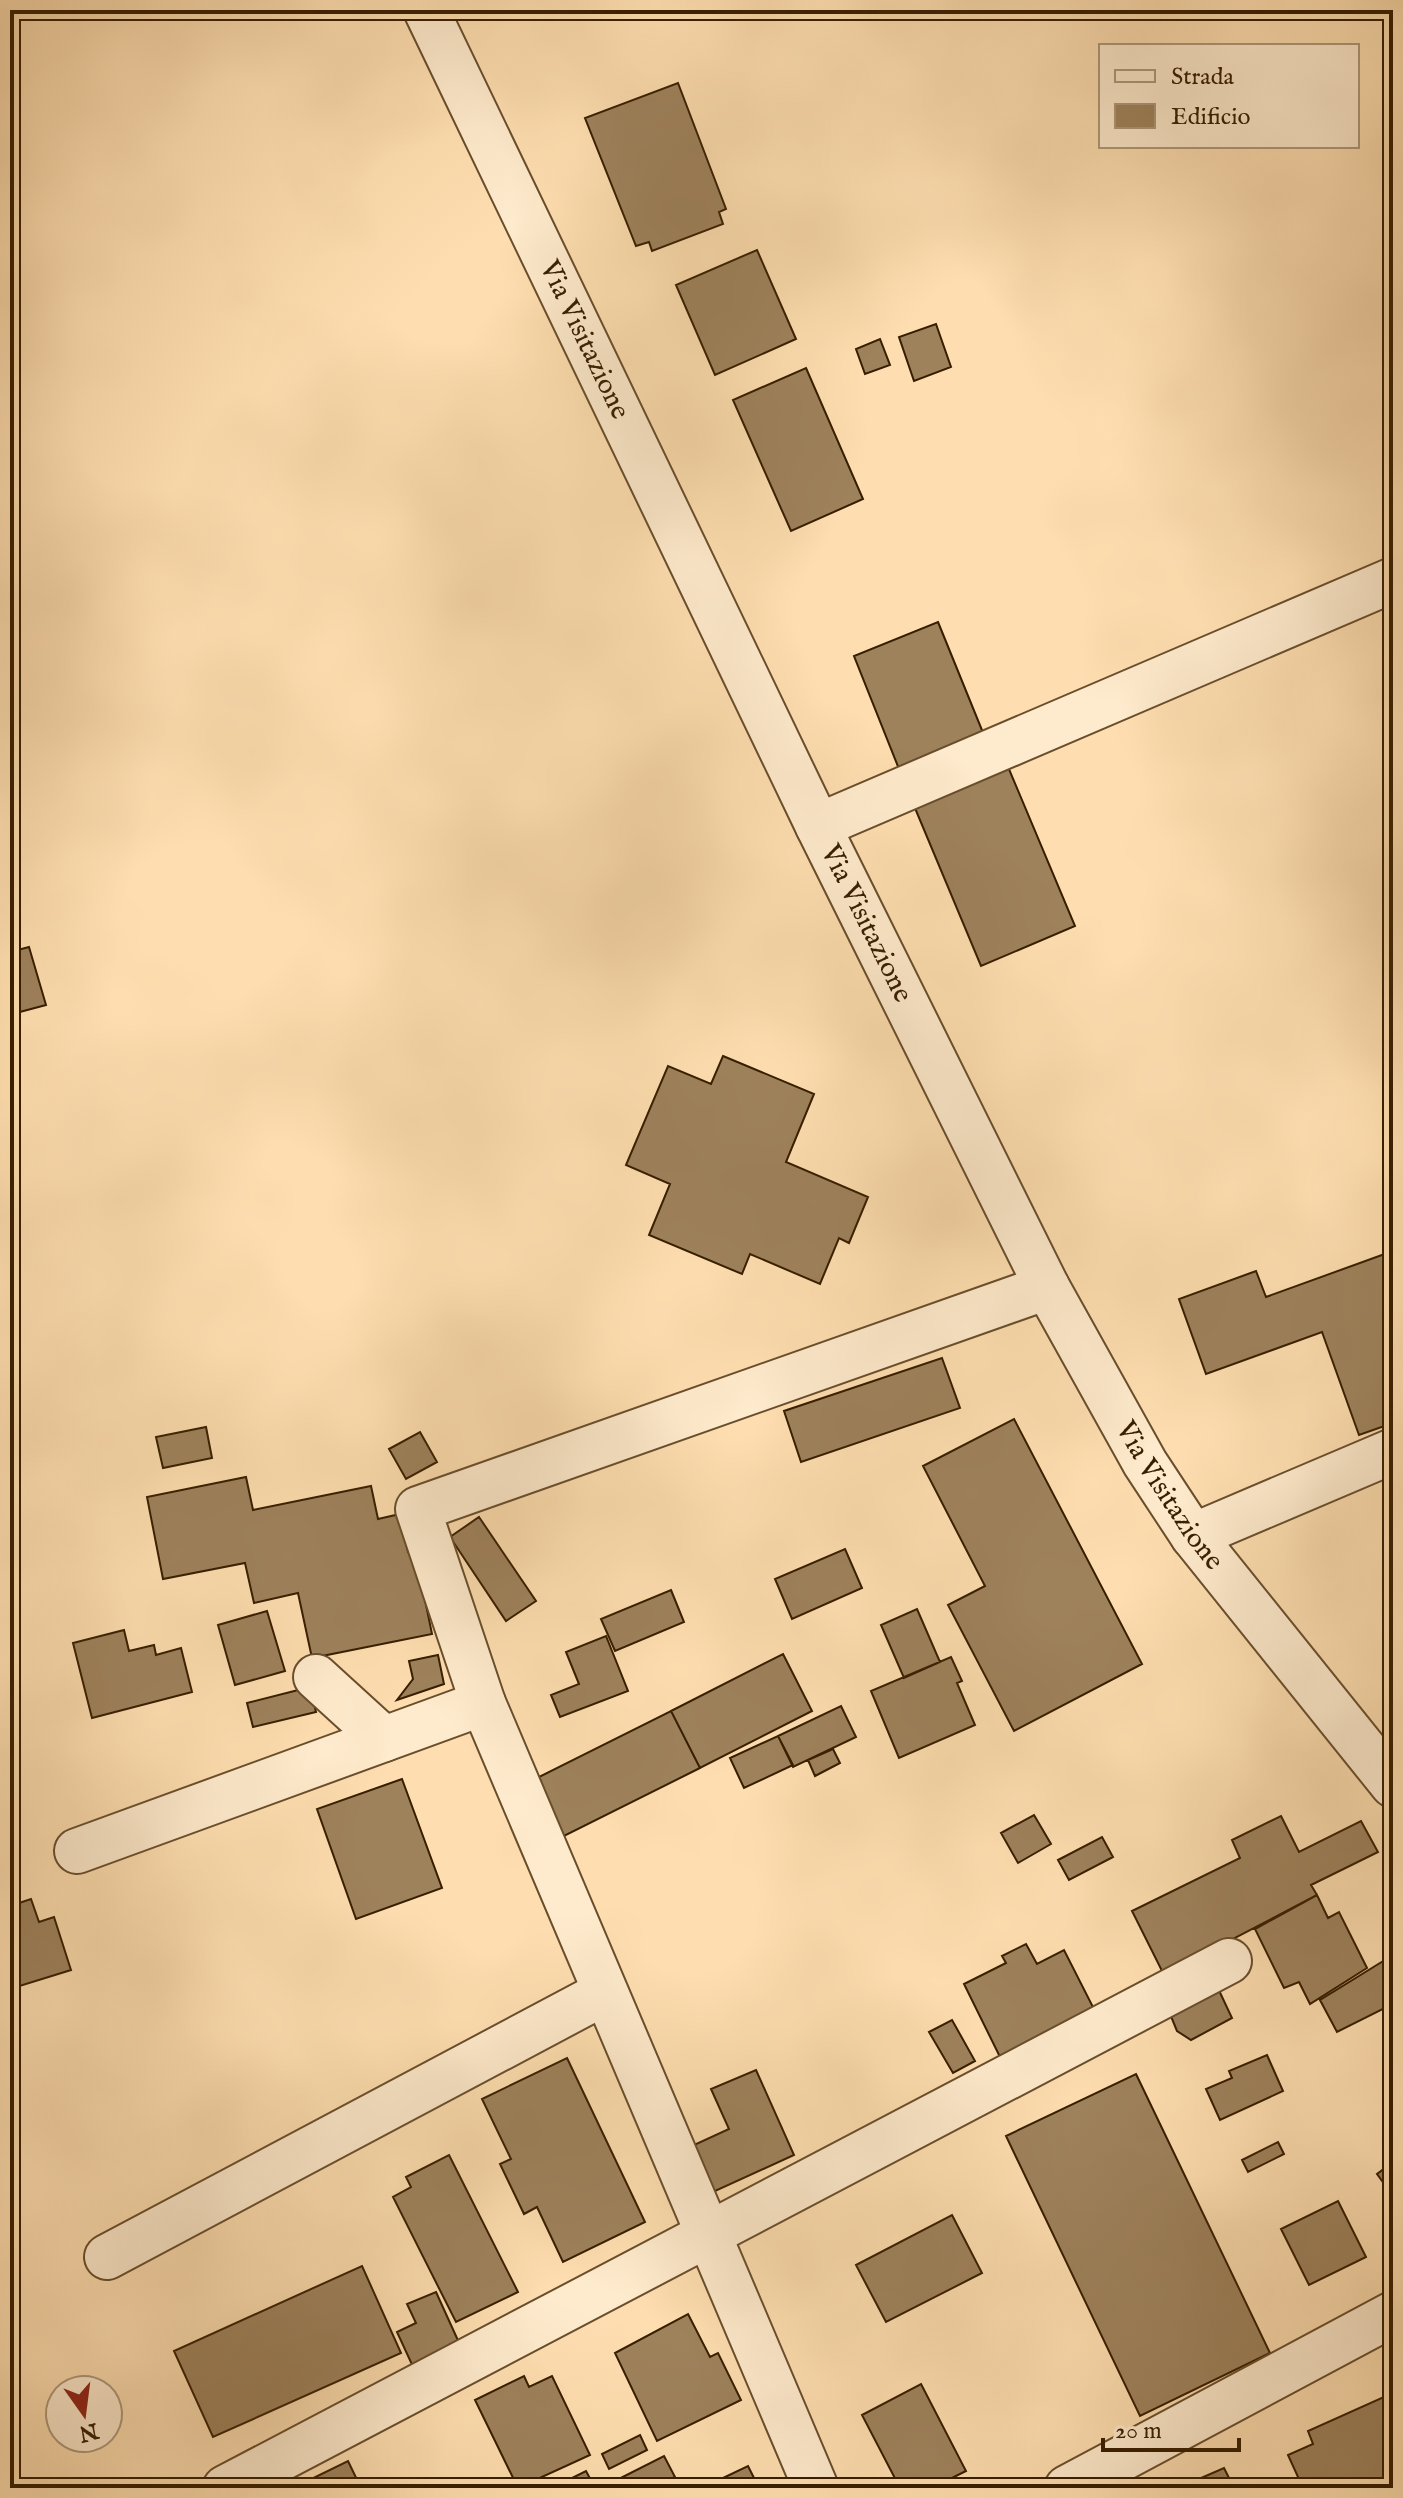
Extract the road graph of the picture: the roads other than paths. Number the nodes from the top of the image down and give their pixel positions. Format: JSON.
{"nodes":[{"id":1,"x":426,"y":10,"type":"edge"},
{"id":2,"x":1393,"y":580,"type":"edge"},
{"id":3,"x":818,"y":826,"type":"junction"},
{"id":4,"x":1047,"y":1287,"type":"junction"},
{"id":5,"x":1393,"y":1451,"type":"edge"},
{"id":6,"x":1193,"y":1536,"type":"junction"},
{"id":7,"x":316,"y":1677,"type":"dead end"},
{"id":8,"x":483,"y":1703,"type":"junction"},
{"id":9,"x":384,"y":1739,"type":"junction"},
{"id":10,"x":1393,"y":1785,"type":"edge"},
{"id":11,"x":77,"y":1851,"type":"dead end"},
{"id":12,"x":1229,"y":1961,"type":"dead end"},
{"id":13,"x":604,"y":1993,"type":"junction"},
{"id":14,"x":707,"y":2233,"type":"junction"},
{"id":15,"x":107,"y":2257,"type":"dead end"},
{"id":16,"x":1393,"y":2314,"type":"edge"},
{"id":17,"x":225,"y":2488,"type":"edge"},
{"id":18,"x":816,"y":2488,"type":"edge"},
{"id":19,"x":1067,"y":2488,"type":"edge"}],
"edges":[{"from":1,"to":3,"type":"street","name":"Via Visitazione"},
{"from":2,"to":3,"type":"street"},
{"from":3,"to":4,"type":"street","name":"Via Visitazione"},
{"from":4,"to":6,"type":"street","name":"Via Visitazione"},
{"from":4,"to":8,"type":"street"},
{"from":5,"to":6,"type":"street"},
{"from":6,"to":10,"type":"street","name":"Via Visitazione"},
{"from":7,"to":9,"type":"street"},
{"from":8,"to":9,"type":"street"},
{"from":8,"to":13,"type":"street"},
{"from":9,"to":11,"type":"street"},
{"from":12,"to":14,"type":"street"},
{"from":13,"to":14,"type":"street"},
{"from":13,"to":15,"type":"street"},
{"from":14,"to":17,"type":"street"},
{"from":14,"to":18,"type":"street"},
{"from":16,"to":19,"type":"street"}]}
